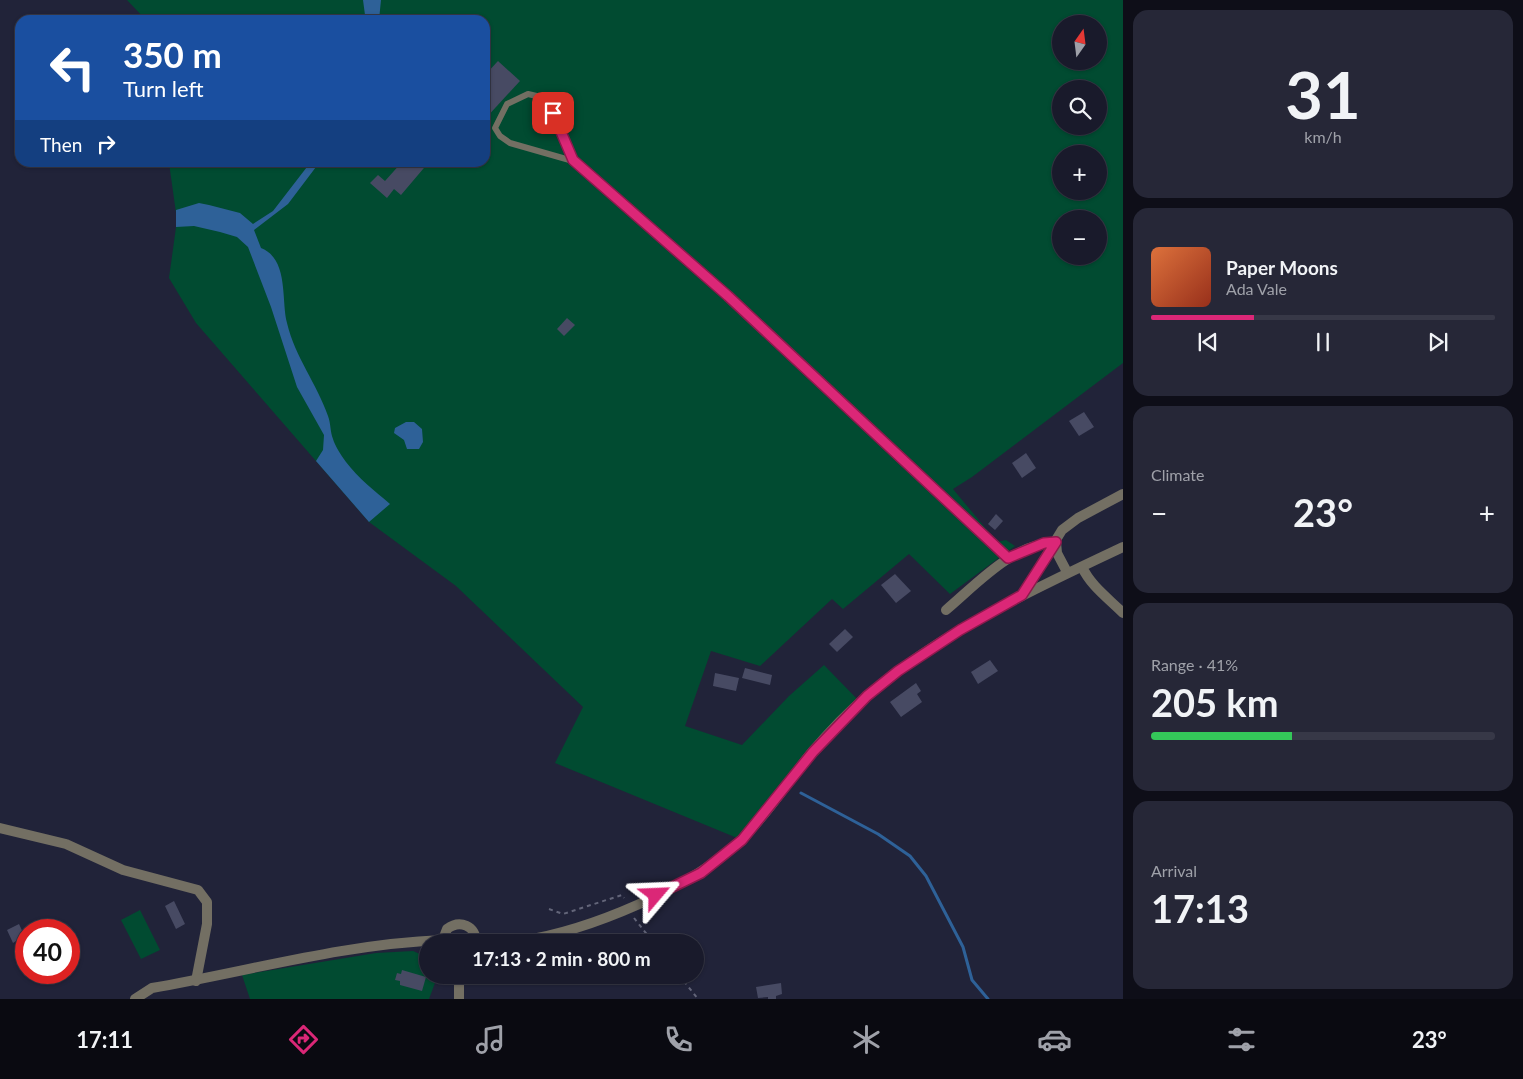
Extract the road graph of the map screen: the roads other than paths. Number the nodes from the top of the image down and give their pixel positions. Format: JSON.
{"nodes":[{"id":1,"x":573,"y":160,"type":"junction"},
{"id":2,"x":1123,"y":494,"type":"edge"},
{"id":3,"x":1056,"y":542,"type":"junction"},
{"id":4,"x":1123,"y":548,"type":"edge"},
{"id":5,"x":1008,"y":558,"type":"junction"},
{"id":6,"x":1082,"y":566,"type":"junction"},
{"id":7,"x":1067,"y":572,"type":"junction"},
{"id":8,"x":1022,"y":595,"type":"junction"},
{"id":9,"x":946,"y":610,"type":"dead end"},
{"id":10,"x":1123,"y":613,"type":"edge"},
{"id":11,"x":0,"y":828,"type":"edge"},
{"id":12,"x":445,"y":934,"type":"edge"},
{"id":13,"x":475,"y":934,"type":"edge"},
{"id":14,"x":551,"y":934,"type":"edge"},
{"id":15,"x":419,"y":942,"type":"edge"},
{"id":16,"x":196,"y":981,"type":"junction"},
{"id":17,"x":459,"y":984,"type":"edge"},
{"id":18,"x":134,"y":999,"type":"edge"},
{"id":19,"x":459,"y":999,"type":"edge"}],
"edges":[{"from":1,"to":1,"type":"lane"},
{"from":1,"to":5,"type":"lane"},
{"from":2,"to":3,"type":"street"},
{"from":3,"to":5,"type":"street"},
{"from":3,"to":7,"type":"street"},
{"from":3,"to":8,"type":"street"},
{"from":4,"to":6,"type":"street"},
{"from":5,"to":9,"type":"street"},
{"from":6,"to":7,"type":"street"},
{"from":6,"to":10,"type":"street"},
{"from":7,"to":8,"type":"street"},
{"from":8,"to":14,"type":"street"},
{"from":11,"to":16,"type":"street"},
{"from":12,"to":13,"type":"street"},
{"from":15,"to":16,"type":"street"},
{"from":16,"to":18,"type":"street"},
{"from":17,"to":19,"type":"street"}]}
